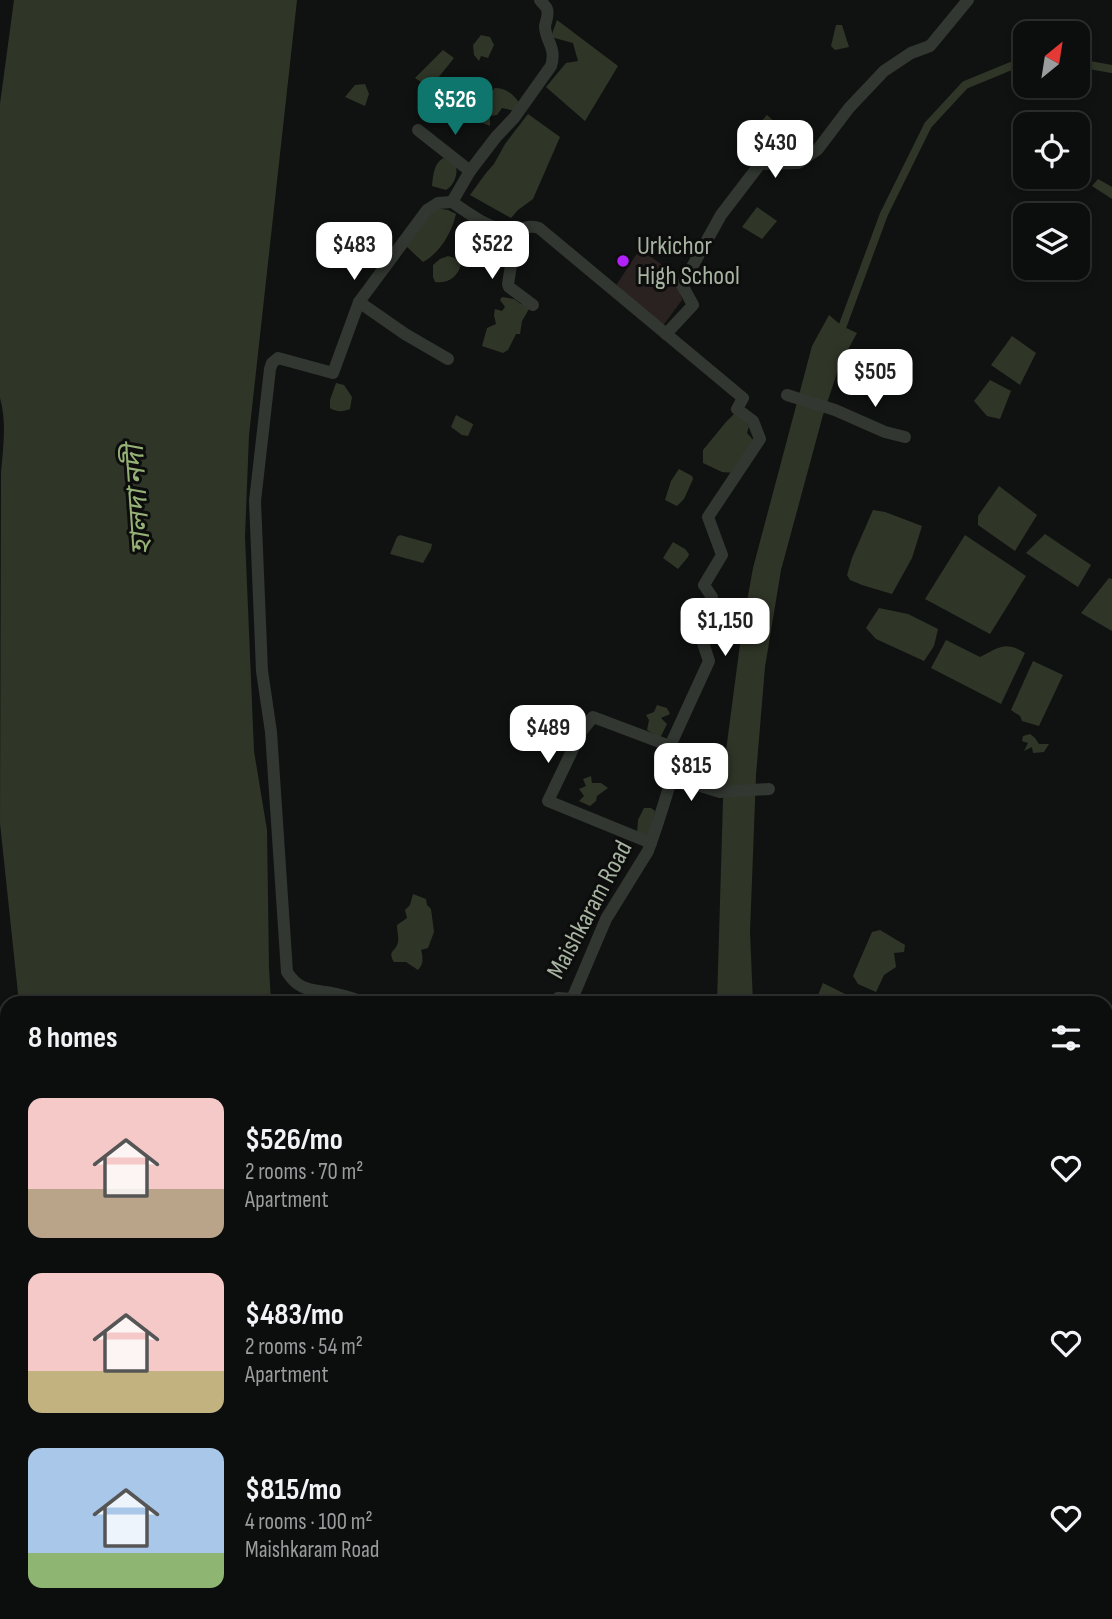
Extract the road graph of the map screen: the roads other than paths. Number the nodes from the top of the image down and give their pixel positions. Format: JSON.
{"nodes":[{"id":1,"x":540,"y":0,"type":"edge"},
{"id":2,"x":968,"y":0,"type":"edge"},
{"id":3,"x":418,"y":130,"type":"dead end"},
{"id":4,"x":470,"y":171,"type":"junction"},
{"id":5,"x":452,"y":202,"type":"junction"},
{"id":6,"x":513,"y":230,"type":"junction"},
{"id":7,"x":359,"y":302,"type":"junction"},
{"id":8,"x":533,"y":305,"type":"dead end"},
{"id":9,"x":666,"y":334,"type":"junction"},
{"id":10,"x":448,"y":359,"type":"dead end"},
{"id":11,"x":787,"y":395,"type":"dead end"},
{"id":12,"x":905,"y":437,"type":"dead end"},
{"id":13,"x":670,"y":746,"type":"junction"},
{"id":14,"x":672,"y":779,"type":"junction"},
{"id":15,"x":764,"y":790,"type":"dead end"},
{"id":16,"x":651,"y":843,"type":"junction"},
{"id":17,"x":341,"y":996,"type":"edge"},
{"id":18,"x":577,"y":996,"type":"edge"}],
"edges":[{"from":1,"to":4,"type":"street"},
{"from":2,"to":9,"type":"street"},
{"from":3,"to":4,"type":"street"},
{"from":4,"to":5,"type":"street"},
{"from":5,"to":6,"type":"street"},
{"from":5,"to":7,"type":"street"},
{"from":6,"to":8,"type":"street"},
{"from":6,"to":9,"type":"street"},
{"from":7,"to":10,"type":"street"},
{"from":7,"to":17,"type":"street"},
{"from":9,"to":13,"type":"street","name":"Maishkaram Road"},
{"from":11,"to":12,"type":"street"},
{"from":13,"to":14,"type":"street","name":"Maishkaram Road"},
{"from":13,"to":16,"type":"street"},
{"from":14,"to":15,"type":"street"},
{"from":14,"to":16,"type":"street","name":"Maishkaram Road"},
{"from":16,"to":18,"type":"street","name":"Maishkaram Road"}]}
